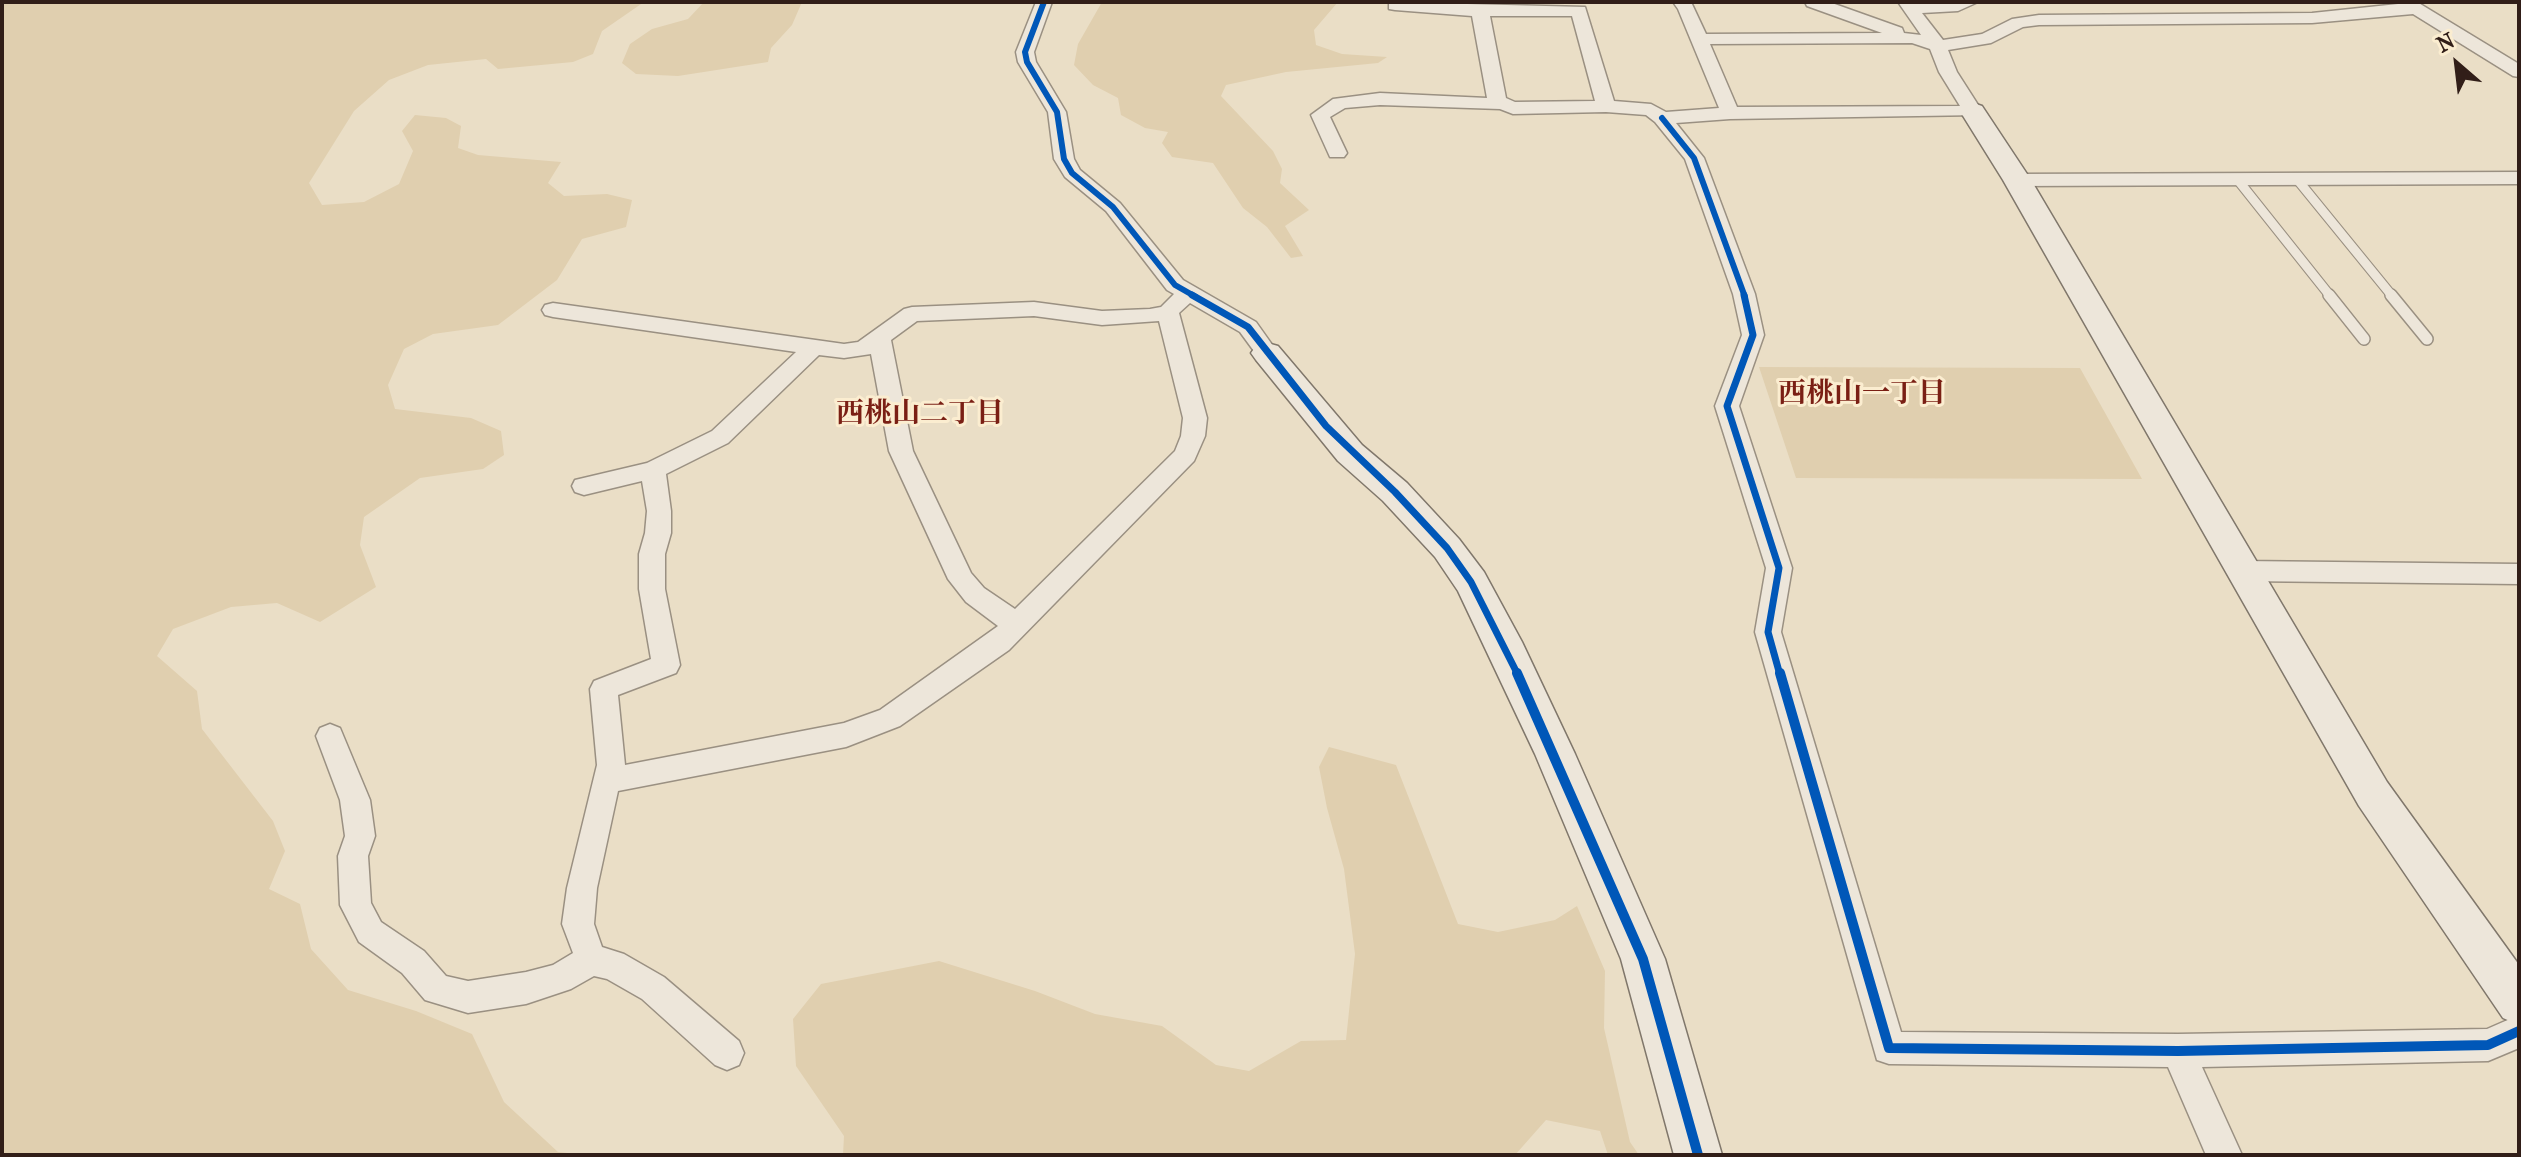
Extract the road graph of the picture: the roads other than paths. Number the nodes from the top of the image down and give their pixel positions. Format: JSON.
{"nodes":[{"id":1,"x":1044,"y":2,"type":"edge"},
{"id":2,"x":1681,"y":2,"type":"edge"},
{"id":3,"x":1813,"y":2,"type":"edge"},
{"id":4,"x":1970,"y":2,"type":"edge"},
{"id":5,"x":1395,"y":5,"type":"dead end"},
{"id":6,"x":1910,"y":5,"type":"edge"},
{"id":7,"x":2411,"y":6,"type":"edge"},
{"id":8,"x":1468,"y":8,"type":"edge"},
{"id":9,"x":1913,"y":38,"type":"junction"},
{"id":10,"x":1698,"y":39,"type":"junction"},
{"id":11,"x":1938,"y":46,"type":"junction"},
{"id":12,"x":2519,"y":72,"type":"edge"},
{"id":13,"x":1503,"y":104,"type":"junction"},
{"id":14,"x":1606,"y":106,"type":"junction"},
{"id":15,"x":1973,"y":111,"type":"junction"},
{"id":16,"x":1730,"y":113,"type":"junction"},
{"id":17,"x":1662,"y":118,"type":"junction"},
{"id":18,"x":1337,"y":153,"type":"dead end"},
{"id":19,"x":2296,"y":178,"type":"junction"},
{"id":20,"x":2519,"y":178,"type":"edge"},
{"id":21,"x":2237,"y":179,"type":"junction"},
{"id":22,"x":2017,"y":180,"type":"junction"},
{"id":23,"x":1188,"y":292,"type":"junction"},
{"id":24,"x":553,"y":310,"type":"dead end"},
{"id":25,"x":1168,"y":312,"type":"junction"},
{"id":26,"x":2364,"y":339,"type":"dead end"},
{"id":27,"x":2427,"y":339,"type":"dead end"},
{"id":28,"x":880,"y":340,"type":"junction"},
{"id":29,"x":816,"y":345,"type":"junction"},
{"id":30,"x":844,"y":351,"type":"junction"},
{"id":31,"x":1267,"y":353,"type":"joint"},
{"id":32,"x":893,"y":402,"type":"junction"},
{"id":33,"x":653,"y":470,"type":"junction"},
{"id":34,"x":584,"y":486,"type":"dead end"},
{"id":35,"x":2242,"y":571,"type":"junction"},
{"id":36,"x":2519,"y":574,"type":"edge"},
{"id":37,"x":1017,"y":625,"type":"junction"},
{"id":38,"x":330,"y":736,"type":"dead end"},
{"id":39,"x":605,"y":781,"type":"junction"},
{"id":40,"x":591,"y":960,"type":"junction"},
{"id":41,"x":2519,"y":1003,"type":"edge"},
{"id":42,"x":2519,"y":1031,"type":"edge"},
{"id":43,"x":2178,"y":1051,"type":"junction"},
{"id":44,"x":727,"y":1053,"type":"dead end"},
{"id":45,"x":1698,"y":1155,"type":"edge"},
{"id":46,"x":2224,"y":1155,"type":"edge"}],
"edges":[{"from":1,"to":23,"type":"street"},
{"from":2,"to":10,"type":"street"},
{"from":3,"to":9,"type":"street"},
{"from":4,"to":6,"type":"street"},
{"from":5,"to":8,"type":"street"},
{"from":6,"to":11,"type":"street"},
{"from":7,"to":11,"type":"street"},
{"from":7,"to":12,"type":"street"},
{"from":8,"to":13,"type":"street"},
{"from":8,"to":14,"type":"street"},
{"from":9,"to":10,"type":"street"},
{"from":9,"to":11,"type":"street"},
{"from":10,"to":16,"type":"street"},
{"from":11,"to":15,"type":"street"},
{"from":13,"to":14,"type":"street"},
{"from":13,"to":18,"type":"street"},
{"from":14,"to":17,"type":"street"},
{"from":15,"to":16,"type":"street"},
{"from":15,"to":22,"type":"street"},
{"from":16,"to":17,"type":"street"},
{"from":17,"to":43,"type":"street"},
{"from":19,"to":20,"type":"street"},
{"from":19,"to":21,"type":"street"},
{"from":19,"to":27,"type":"lane"},
{"from":21,"to":22,"type":"street"},
{"from":21,"to":26,"type":"lane"},
{"from":22,"to":35,"type":"street"},
{"from":23,"to":25,"type":"street"},
{"from":23,"to":31,"type":"street"},
{"from":24,"to":29,"type":"street"},
{"from":25,"to":28,"type":"street"},
{"from":25,"to":37,"type":"street"},
{"from":28,"to":30,"type":"street"},
{"from":28,"to":32,"type":"street"},
{"from":29,"to":30,"type":"street"},
{"from":29,"to":33,"type":"street"},
{"from":30,"to":32,"type":"street"},
{"from":31,"to":45,"type":"street"},
{"from":32,"to":37,"type":"street"},
{"from":33,"to":34,"type":"street"},
{"from":33,"to":39,"type":"street"},
{"from":35,"to":36,"type":"street"},
{"from":35,"to":41,"type":"street"},
{"from":37,"to":39,"type":"street"},
{"from":38,"to":40,"type":"street"},
{"from":39,"to":40,"type":"street"},
{"from":40,"to":44,"type":"street"},
{"from":42,"to":43,"type":"street"},
{"from":43,"to":46,"type":"street"}]}
